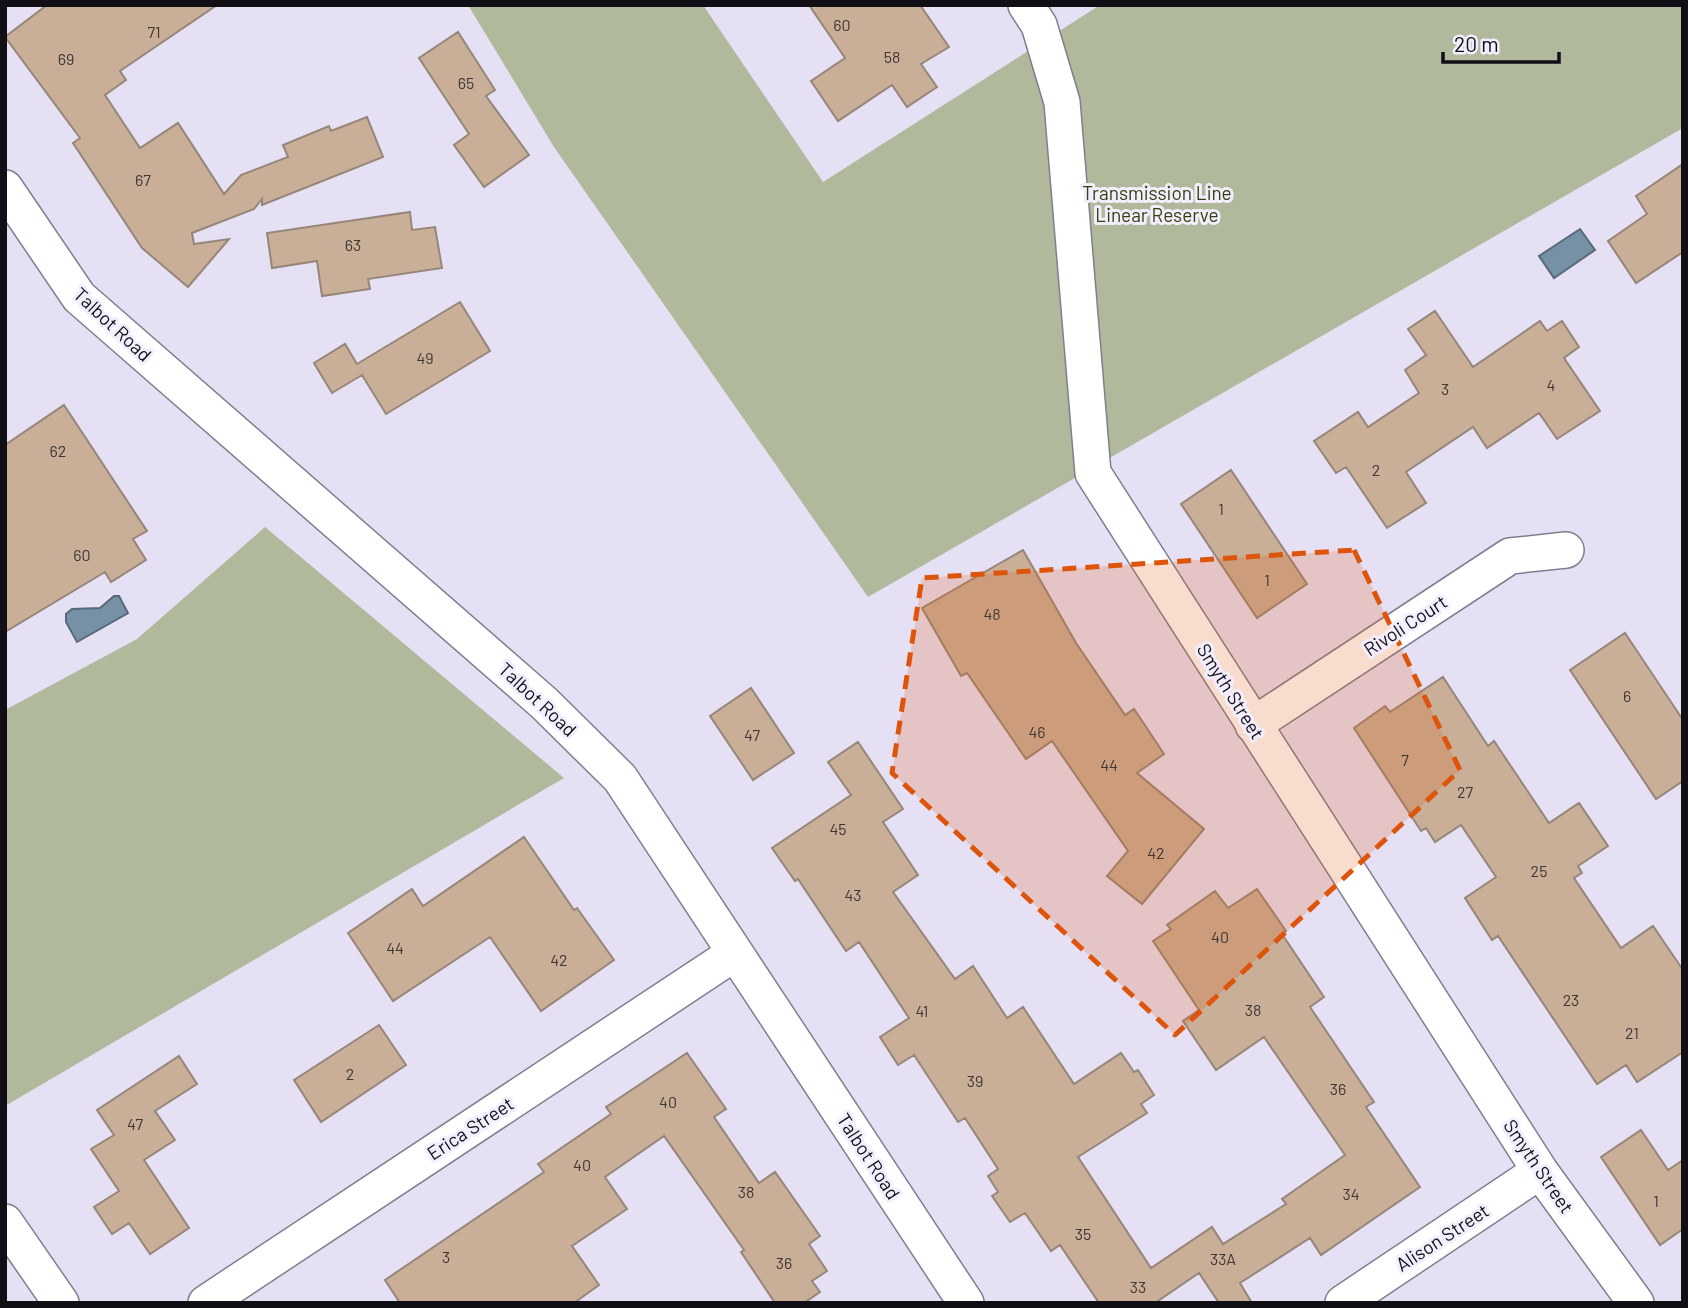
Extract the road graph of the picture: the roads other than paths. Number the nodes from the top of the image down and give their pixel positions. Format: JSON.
{"nodes":[{"id":1,"x":1026,"y":5,"type":"edge"},
{"id":2,"x":5,"y":188,"type":"edge"},
{"id":3,"x":1566,"y":550,"type":"dead end"},
{"id":4,"x":1252,"y":725,"type":"junction"},
{"id":5,"x":735,"y":953,"type":"junction"},
{"id":6,"x":1540,"y":1171,"type":"junction"},
{"id":7,"x":5,"y":1222,"type":"edge"},
{"id":8,"x":61,"y":1303,"type":"edge"},
{"id":9,"x":206,"y":1303,"type":"edge"},
{"id":10,"x":966,"y":1303,"type":"edge"},
{"id":11,"x":1343,"y":1303,"type":"edge"},
{"id":12,"x":1636,"y":1303,"type":"edge"}],
"edges":[{"from":1,"to":4,"type":"street","name":"Smyth Street"},
{"from":2,"to":5,"type":"street","name":"Talbot Road"},
{"from":3,"to":4,"type":"street","name":"Rivoli Court"},
{"from":4,"to":6,"type":"street","name":"Smyth Street"},
{"from":5,"to":9,"type":"street","name":"Erica Street"},
{"from":5,"to":10,"type":"street","name":"Talbot Road"},
{"from":6,"to":11,"type":"street","name":"Alison Street"},
{"from":6,"to":12,"type":"street","name":"Smyth Street"},
{"from":7,"to":8,"type":"street"}]}
